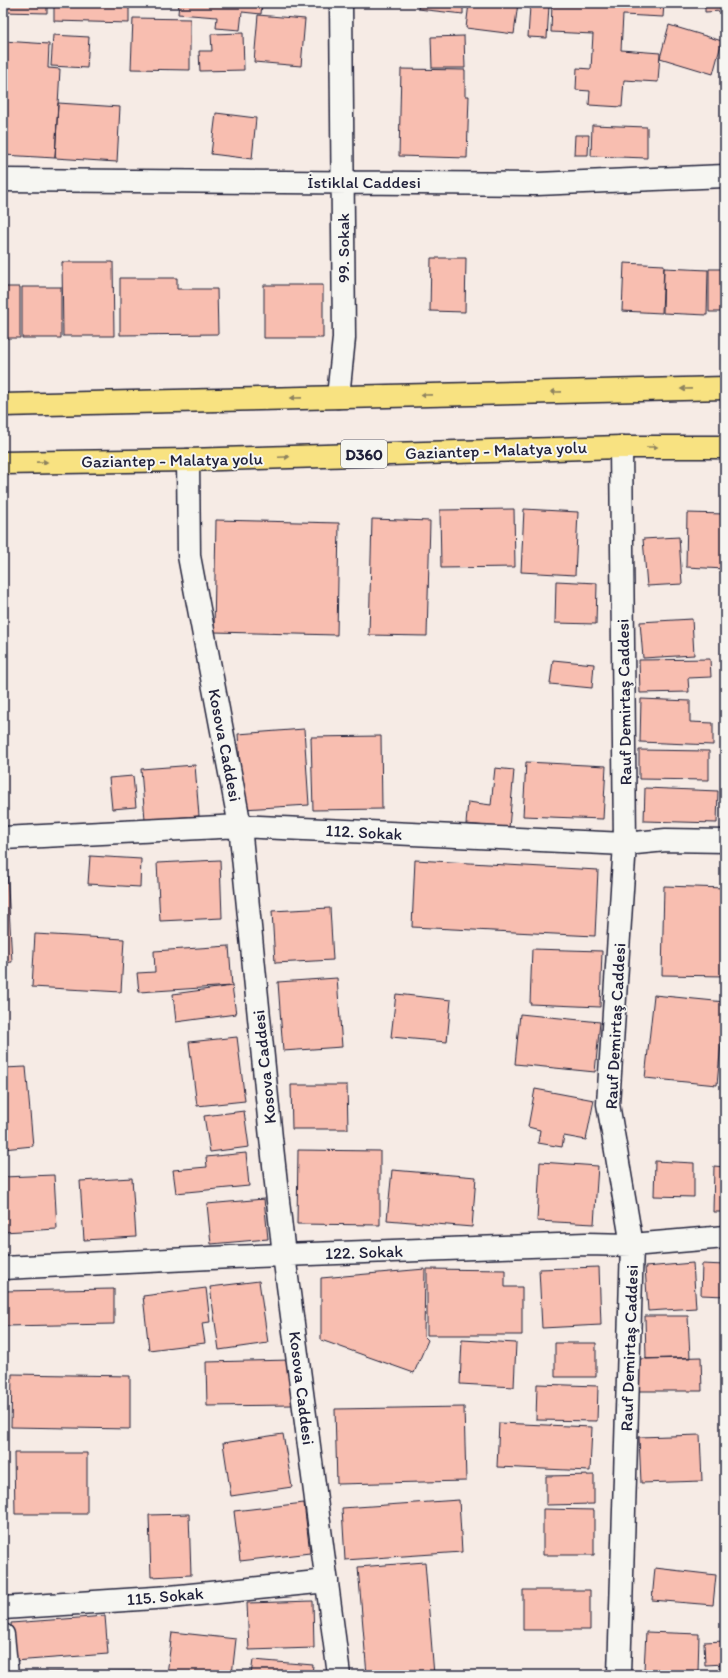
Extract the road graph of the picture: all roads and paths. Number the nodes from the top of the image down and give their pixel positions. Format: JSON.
{"nodes":[{"id":1,"x":341,"y":3,"type":"edge"},
{"id":2,"x":725,"y":176,"type":"edge"},
{"id":3,"x":3,"y":180,"type":"edge"},
{"id":4,"x":343,"y":182,"type":"junction"},
{"id":5,"x":725,"y":388,"type":"edge"},
{"id":6,"x":338,"y":397,"type":"junction"},
{"id":7,"x":3,"y":405,"type":"edge"},
{"id":8,"x":621,"y":447,"type":"junction"},
{"id":9,"x":725,"y":447,"type":"edge"},
{"id":10,"x":188,"y":460,"type":"junction"},
{"id":11,"x":3,"y":463,"type":"edge"},
{"id":12,"x":240,"y":826,"type":"junction"},
{"id":13,"x":3,"y":838,"type":"edge"},
{"id":14,"x":725,"y":841,"type":"edge"},
{"id":15,"x":625,"y":844,"type":"junction"},
{"id":16,"x":725,"y":1237,"type":"edge"},
{"id":17,"x":632,"y":1245,"type":"junction"},
{"id":18,"x":284,"y":1255,"type":"junction"},
{"id":19,"x":3,"y":1268,"type":"edge"},
{"id":20,"x":327,"y":1581,"type":"junction"},
{"id":21,"x":3,"y":1608,"type":"edge"},
{"id":22,"x":3,"y":1635,"type":"edge"},
{"id":23,"x":6,"y":1675,"type":"edge"},
{"id":24,"x":339,"y":1675,"type":"edge"},
{"id":25,"x":619,"y":1675,"type":"edge"}],
"edges":[{"from":1,"to":4,"type":"street","name":"99. Sokak"},
{"from":2,"to":4,"type":"street","name":"İstiklal Caddesi"},
{"from":3,"to":4,"type":"street","name":"İstiklal Caddesi"},
{"from":4,"to":6,"type":"street","name":"99. Sokak"},
{"from":5,"to":6,"type":"highway","one_way":true},
{"from":6,"to":7,"type":"highway","one_way":true},
{"from":8,"to":9,"type":"highway","name":"Gaziantep - Malatya yolu","number":"D360","one_way":true},
{"from":10,"to":8,"type":"highway","name":"Gaziantep - Malatya yolu","number":"D360","one_way":true},
{"from":8,"to":15,"type":"street","name":"Rauf Demirtaş Caddesi"},
{"from":11,"to":10,"type":"highway","name":"Gaziantep - Malatya yolu","number":"D360","one_way":true},
{"from":10,"to":12,"type":"street","name":"Kosova Caddesi"},
{"from":12,"to":13,"type":"street","name":"112. Sokak"},
{"from":12,"to":15,"type":"street","name":"112. Sokak"},
{"from":12,"to":18,"type":"street","name":"Kosova Caddesi"},
{"from":14,"to":15,"type":"street","name":"112. Sokak"},
{"from":15,"to":17,"type":"street","name":"Rauf Demirtaş Caddesi"},
{"from":16,"to":17,"type":"street","name":"122. Sokak"},
{"from":17,"to":18,"type":"street","name":"122. Sokak"},
{"from":17,"to":25,"type":"street","name":"Rauf Demirtaş Caddesi"},
{"from":18,"to":19,"type":"street","name":"122. Sokak"},
{"from":18,"to":20,"type":"street","name":"Kosova Caddesi"},
{"from":20,"to":21,"type":"street","name":"115. Sokak"},
{"from":20,"to":24,"type":"street","name":"Kosova Caddesi"},
{"from":22,"to":23,"type":"street"}]}
